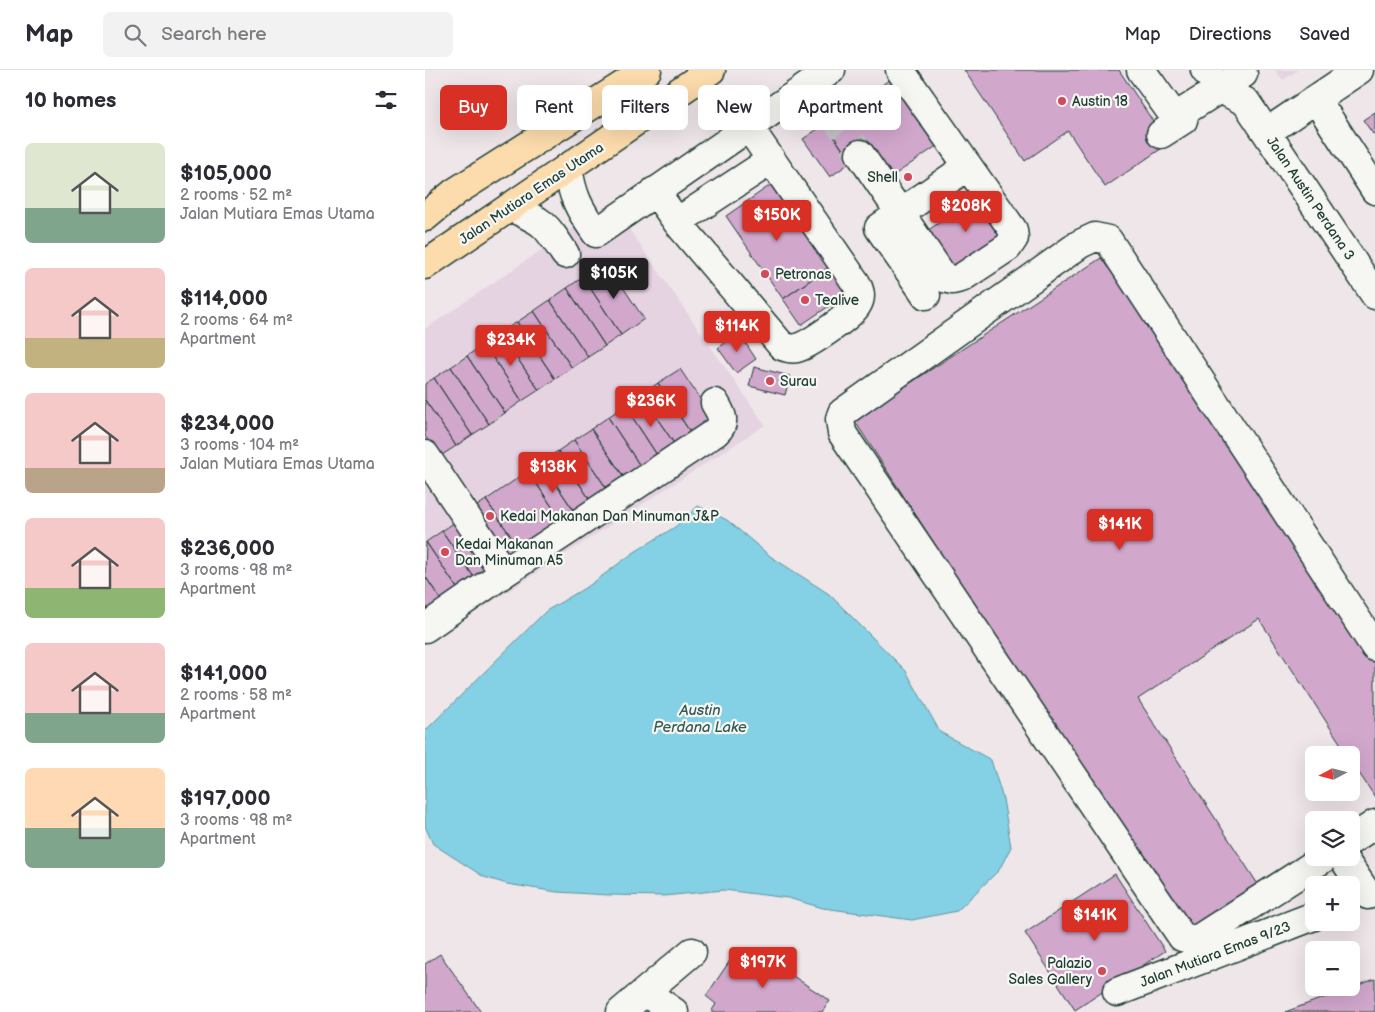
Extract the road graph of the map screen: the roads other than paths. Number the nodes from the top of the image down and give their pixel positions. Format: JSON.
{"nodes":[{"id":1,"x":647,"y":70,"type":"edge"},
{"id":2,"x":711,"y":70,"type":"edge"},
{"id":3,"x":900,"y":70,"type":"edge"},
{"id":4,"x":1141,"y":70,"type":"edge"},
{"id":5,"x":1359,"y":70,"type":"edge"},
{"id":6,"x":1242,"y":72,"type":"edge"},
{"id":7,"x":821,"y":77,"type":"edge"},
{"id":8,"x":1213,"y":79,"type":"edge"},
{"id":9,"x":1316,"y":99,"type":"junction"},
{"id":10,"x":1246,"y":102,"type":"junction"},
{"id":11,"x":770,"y":111,"type":"edge"},
{"id":12,"x":1185,"y":112,"type":"junction"},
{"id":13,"x":742,"y":130,"type":"edge"},
{"id":14,"x":751,"y":130,"type":"edge"},
{"id":15,"x":1267,"y":132,"type":"junction"},
{"id":16,"x":1161,"y":134,"type":"dead end"},
{"id":17,"x":859,"y":154,"type":"tunnel mouth"},
{"id":18,"x":770,"y":161,"type":"junction"},
{"id":19,"x":968,"y":166,"type":"junction"},
{"id":20,"x":568,"y":167,"type":"junction"},
{"id":21,"x":1375,"y":190,"type":"edge"},
{"id":22,"x":655,"y":191,"type":"junction"},
{"id":23,"x":455,"y":192,"type":"junction"},
{"id":24,"x":510,"y":208,"type":"junction"},
{"id":25,"x":425,"y":209,"type":"edge"},
{"id":26,"x":900,"y":213,"type":"junction"},
{"id":27,"x":425,"y":217,"type":"edge"},
{"id":28,"x":677,"y":222,"type":"junction"},
{"id":29,"x":565,"y":254,"type":"dead end"},
{"id":30,"x":425,"y":265,"type":"edge"},
{"id":31,"x":926,"y":295,"type":"dead end"},
{"id":32,"x":1375,"y":295,"type":"edge"},
{"id":33,"x":715,"y":403,"type":"dead end"},
{"id":34,"x":425,"y":455,"type":"edge"},
{"id":35,"x":504,"y":573,"type":"junction"},
{"id":36,"x":425,"y":628,"type":"edge"},
{"id":37,"x":1375,"y":647,"type":"edge"},
{"id":38,"x":1375,"y":824,"type":"edge"},
{"id":39,"x":1360,"y":834,"type":"edge"},
{"id":40,"x":1348,"y":866,"type":"edge"},
{"id":41,"x":1320,"y":869,"type":"edge"},
{"id":42,"x":1365,"y":896,"type":"edge"},
{"id":43,"x":1305,"y":919,"type":"edge"},
{"id":44,"x":692,"y":952,"type":"dead end"},
{"id":45,"x":645,"y":992,"type":"junction"},
{"id":46,"x":1117,"y":992,"type":"dead end"},
{"id":47,"x":621,"y":1012,"type":"edge"},
{"id":48,"x":674,"y":1012,"type":"edge"}],
"edges":[{"from":1,"to":23,"type":"main road"},
{"from":2,"to":20,"type":"main road","name":"Jalan Mutiara Emas Utama"},
{"from":3,"to":19,"type":"street"},
{"from":4,"to":12,"type":"street"},
{"from":5,"to":9,"type":"street"},
{"from":6,"to":8,"type":"street"},
{"from":6,"to":10,"type":"street","name":"Jalan Austin Perdana 3"},
{"from":7,"to":11,"type":"street"},
{"from":8,"to":10,"type":"street","name":"Jalan Austin Perdana 3"},
{"from":8,"to":12,"type":"street"},
{"from":9,"to":15,"type":"street"},
{"from":9,"to":21,"type":"street"},
{"from":10,"to":15,"type":"street","name":"Jalan Austin Perdana 3"},
{"from":12,"to":16,"type":"street"},
{"from":13,"to":22,"type":"street"},
{"from":14,"to":18,"type":"street"},
{"from":15,"to":32,"type":"street","name":"Jalan Austin Perdana 3"},
{"from":17,"to":26,"type":"street"},
{"from":18,"to":28,"type":"street"},
{"from":18,"to":28,"type":"street"},
{"from":19,"to":26,"type":"street"},
{"from":19,"to":26,"type":"street"},
{"from":20,"to":22,"type":"street"},
{"from":20,"to":24,"type":"main road","name":"Jalan Mutiara Emas Utama"},
{"from":22,"to":28,"type":"street"},
{"from":23,"to":25,"type":"street"},
{"from":23,"to":27,"type":"main road"},
{"from":24,"to":29,"type":"street"},
{"from":24,"to":30,"type":"main road","name":"Jalan Mutiara Emas Utama"},
{"from":26,"to":31,"type":"street"},
{"from":33,"to":35,"type":"street"},
{"from":34,"to":35,"type":"street"},
{"from":35,"to":36,"type":"street"},
{"from":37,"to":41,"type":"street"},
{"from":38,"to":39,"type":"street"},
{"from":40,"to":42,"type":"street"},
{"from":43,"to":46,"type":"street","name":"Jalan Mutiara Emas 9/23"},
{"from":44,"to":45,"type":"street"},
{"from":45,"to":47,"type":"street"},
{"from":45,"to":48,"type":"street"}]}
